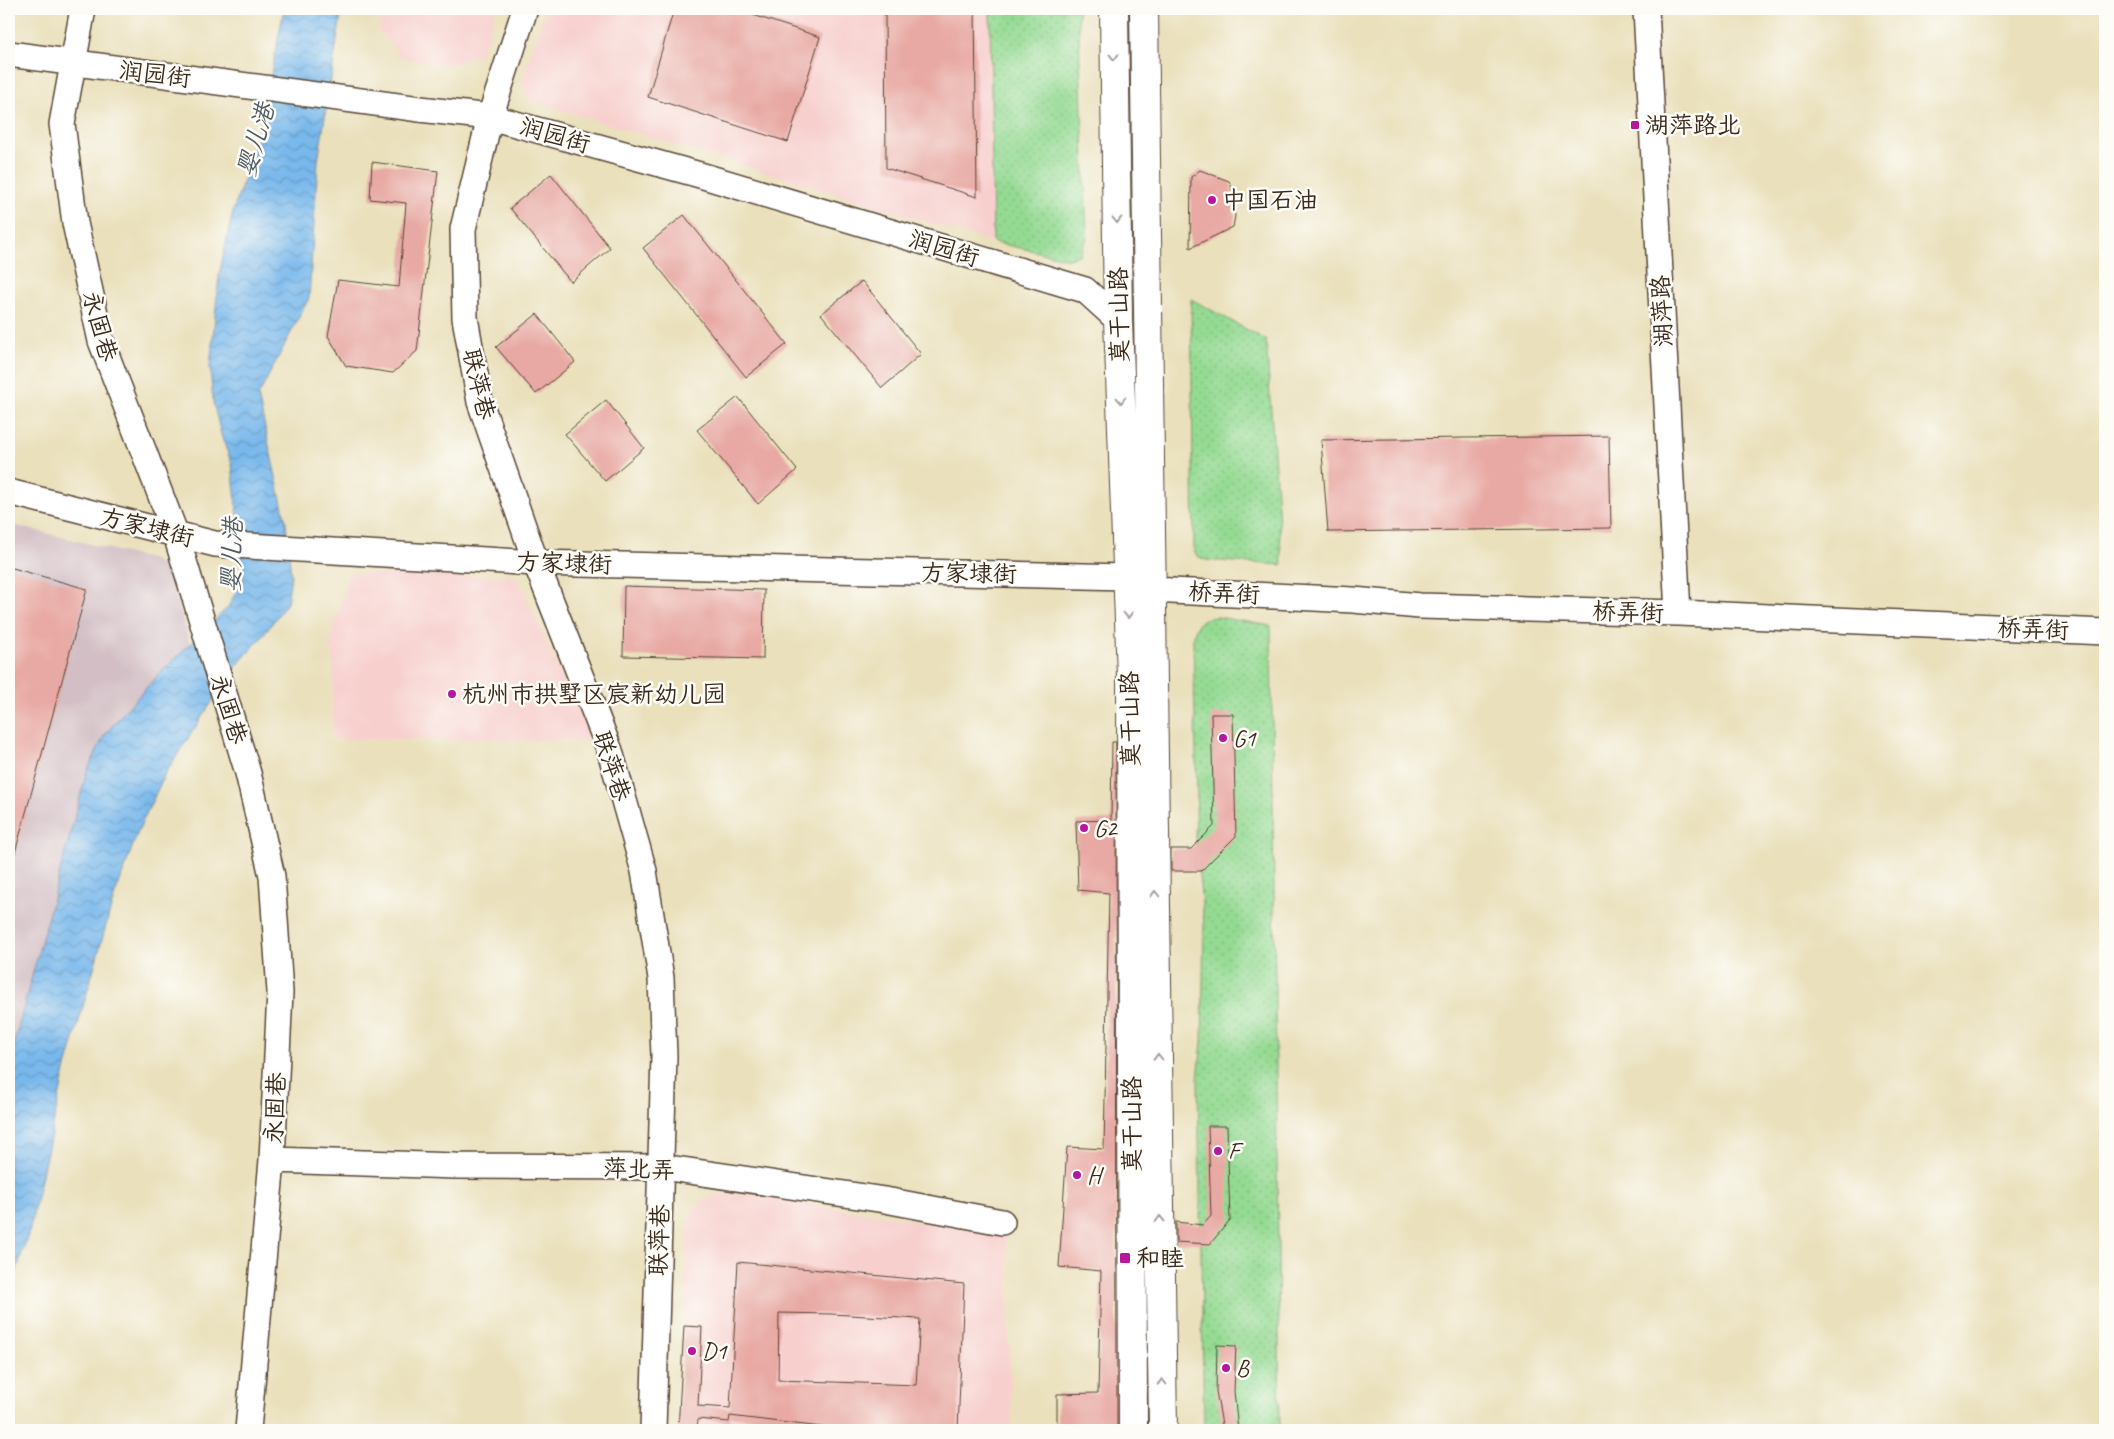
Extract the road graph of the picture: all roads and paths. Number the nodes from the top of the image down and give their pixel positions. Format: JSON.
{"nodes":[{"id":1,"x":83,"y":9,"type":"edge"},
{"id":2,"x":525,"y":9,"type":"edge"},
{"id":3,"x":1114,"y":9,"type":"edge"},
{"id":4,"x":1144,"y":9,"type":"edge"},
{"id":5,"x":1646,"y":9,"type":"edge"},
{"id":6,"x":9,"y":54,"type":"edge"},
{"id":7,"x":73,"y":64,"type":"junction"},
{"id":8,"x":490,"y":117,"type":"junction"},
{"id":9,"x":1118,"y":265,"type":"junction"},
{"id":10,"x":1085,"y":290,"type":"junction"},
{"id":11,"x":1118,"y":320,"type":"junction"},
{"id":12,"x":9,"y":492,"type":"edge"},
{"id":13,"x":176,"y":535,"type":"junction"},
{"id":14,"x":536,"y":563,"type":"junction"},
{"id":15,"x":1126,"y":577,"type":"junction"},
{"id":16,"x":1151,"y":590,"type":"junction"},
{"id":17,"x":1678,"y":613,"type":"junction"},
{"id":18,"x":2105,"y":632,"type":"edge"},
{"id":19,"x":272,"y":1160,"type":"junction"},
{"id":20,"x":662,"y":1167,"type":"junction"},
{"id":21,"x":1002,"y":1222,"type":"dead end"},
{"id":22,"x":248,"y":1430,"type":"edge"},
{"id":23,"x":653,"y":1430,"type":"edge"},
{"id":24,"x":1133,"y":1430,"type":"edge"},
{"id":25,"x":1163,"y":1430,"type":"edge"}],
"edges":[{"from":1,"to":7,"type":"street","name":"永固巷"},
{"from":2,"to":8,"type":"street","name":"联萍巷"},
{"from":3,"to":9,"type":"main road","name":"莫干山路","one_way":true},
{"from":4,"to":16,"type":"main road","name":"莫干山路"},
{"from":5,"to":17,"type":"street","name":"湖萍路"},
{"from":6,"to":7,"type":"street","name":"润园街"},
{"from":7,"to":8,"type":"street","name":"润园街"},
{"from":7,"to":13,"type":"street","name":"永固巷"},
{"from":8,"to":10,"type":"street","name":"润园街"},
{"from":8,"to":14,"type":"street","name":"联萍巷"},
{"from":9,"to":10,"type":"street"},
{"from":9,"to":11,"type":"main road","name":"莫干山路"},
{"from":10,"to":11,"type":"street","name":"润园街"},
{"from":11,"to":15,"type":"main road","name":"莫干山路","one_way":true},
{"from":12,"to":13,"type":"street","name":"方家埭街"},
{"from":13,"to":14,"type":"street","name":"方家埭街"},
{"from":13,"to":19,"type":"street","name":"永固巷"},
{"from":14,"to":15,"type":"street","name":"方家埭街"},
{"from":14,"to":20,"type":"street","name":"联萍巷"},
{"from":15,"to":24,"type":"main road","name":"莫干山路","one_way":true},
{"from":16,"to":17,"type":"street","name":"桥弄街"},
{"from":25,"to":16,"type":"main road","name":"莫干山路","one_way":true},
{"from":17,"to":18,"type":"street","name":"桥弄街"},
{"from":19,"to":20,"type":"street","name":"萍北弄"},
{"from":19,"to":22,"type":"street","name":"永固巷"},
{"from":20,"to":21,"type":"street","name":"萍北弄"},
{"from":20,"to":23,"type":"street","name":"联萍巷"}]}
